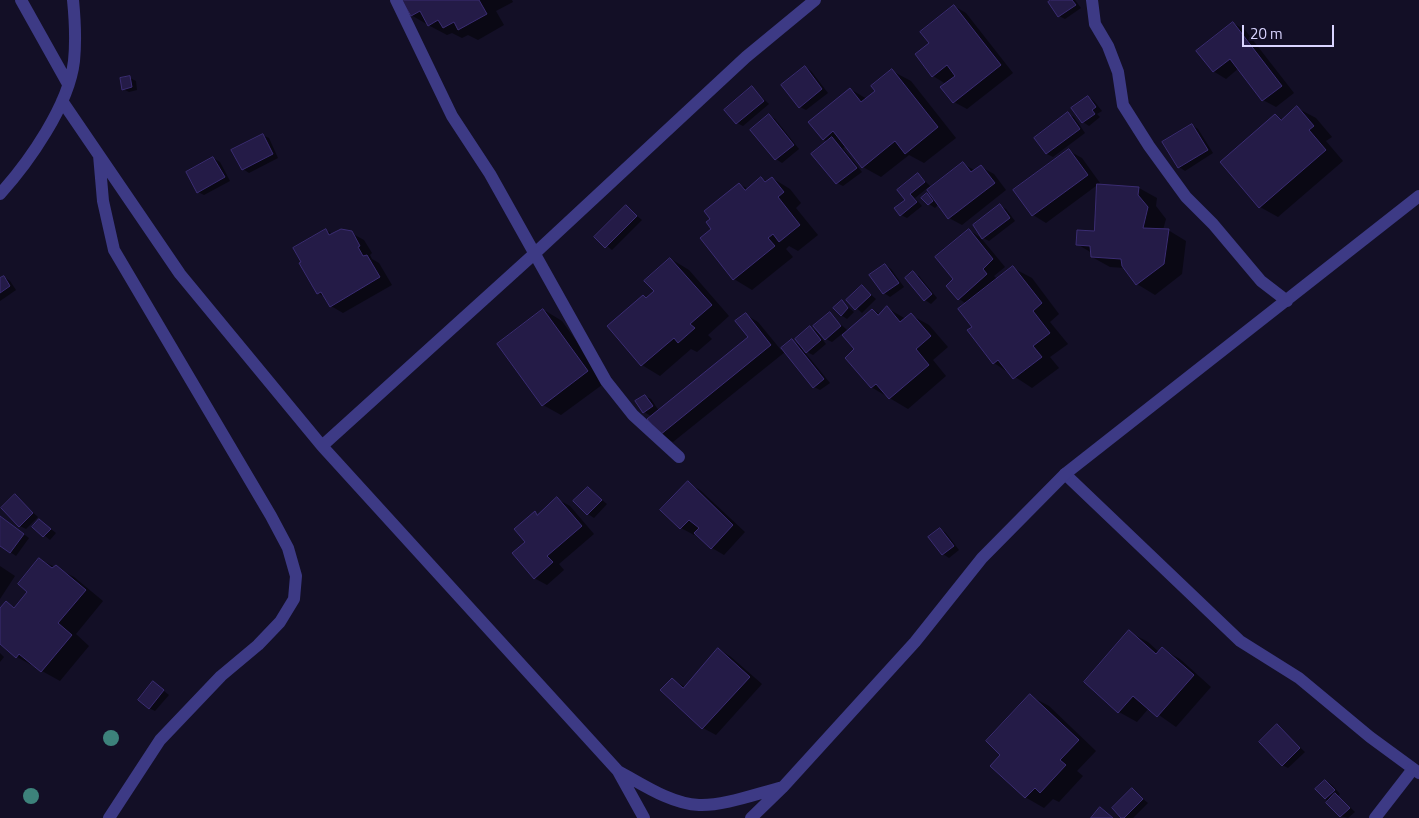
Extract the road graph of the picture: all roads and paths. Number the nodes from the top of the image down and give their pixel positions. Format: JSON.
{"nodes":[{"id":1,"x":20,"y":0,"type":"edge"},
{"id":2,"x":73,"y":0,"type":"edge"},
{"id":3,"x":396,"y":0,"type":"edge"},
{"id":4,"x":814,"y":0,"type":"edge"},
{"id":5,"x":1092,"y":0,"type":"edge"},
{"id":6,"x":68,"y":84,"type":"junction"},
{"id":7,"x":62,"y":101,"type":"junction"},
{"id":8,"x":99,"y":154,"type":"junction"},
{"id":9,"x":0,"y":194,"type":"edge"},
{"id":10,"x":1419,"y":196,"type":"edge"},
{"id":11,"x":533,"y":255,"type":"junction"},
{"id":12,"x":1287,"y":301,"type":"junction"},
{"id":13,"x":322,"y":446,"type":"junction"},
{"id":14,"x":679,"y":457,"type":"dead end"},
{"id":15,"x":1065,"y":474,"type":"junction"},
{"id":16,"x":1419,"y":756,"type":"edge"},
{"id":17,"x":618,"y":771,"type":"junction"},
{"id":18,"x":1416,"y":771,"type":"edge"},
{"id":19,"x":783,"y":787,"type":"junction"},
{"id":20,"x":109,"y":818,"type":"edge"},
{"id":21,"x":644,"y":818,"type":"edge"},
{"id":22,"x":751,"y":818,"type":"edge"},
{"id":23,"x":1375,"y":818,"type":"edge"}],
"edges":[{"from":1,"to":6,"type":"street"},
{"from":2,"to":6,"type":"street"},
{"from":3,"to":11,"type":"street"},
{"from":4,"to":11,"type":"street"},
{"from":5,"to":12,"type":"street"},
{"from":6,"to":7,"type":"street"},
{"from":7,"to":8,"type":"street"},
{"from":7,"to":9,"type":"street"},
{"from":8,"to":13,"type":"street"},
{"from":8,"to":20,"type":"street"},
{"from":10,"to":12,"type":"street"},
{"from":11,"to":13,"type":"street"},
{"from":11,"to":14,"type":"street"},
{"from":12,"to":15,"type":"street"},
{"from":13,"to":17,"type":"street"},
{"from":15,"to":18,"type":"street"},
{"from":15,"to":19,"type":"street"},
{"from":16,"to":18,"type":"street"},
{"from":17,"to":19,"type":"street"},
{"from":17,"to":21,"type":"street"},
{"from":18,"to":23,"type":"street"},
{"from":19,"to":22,"type":"street"}]}
